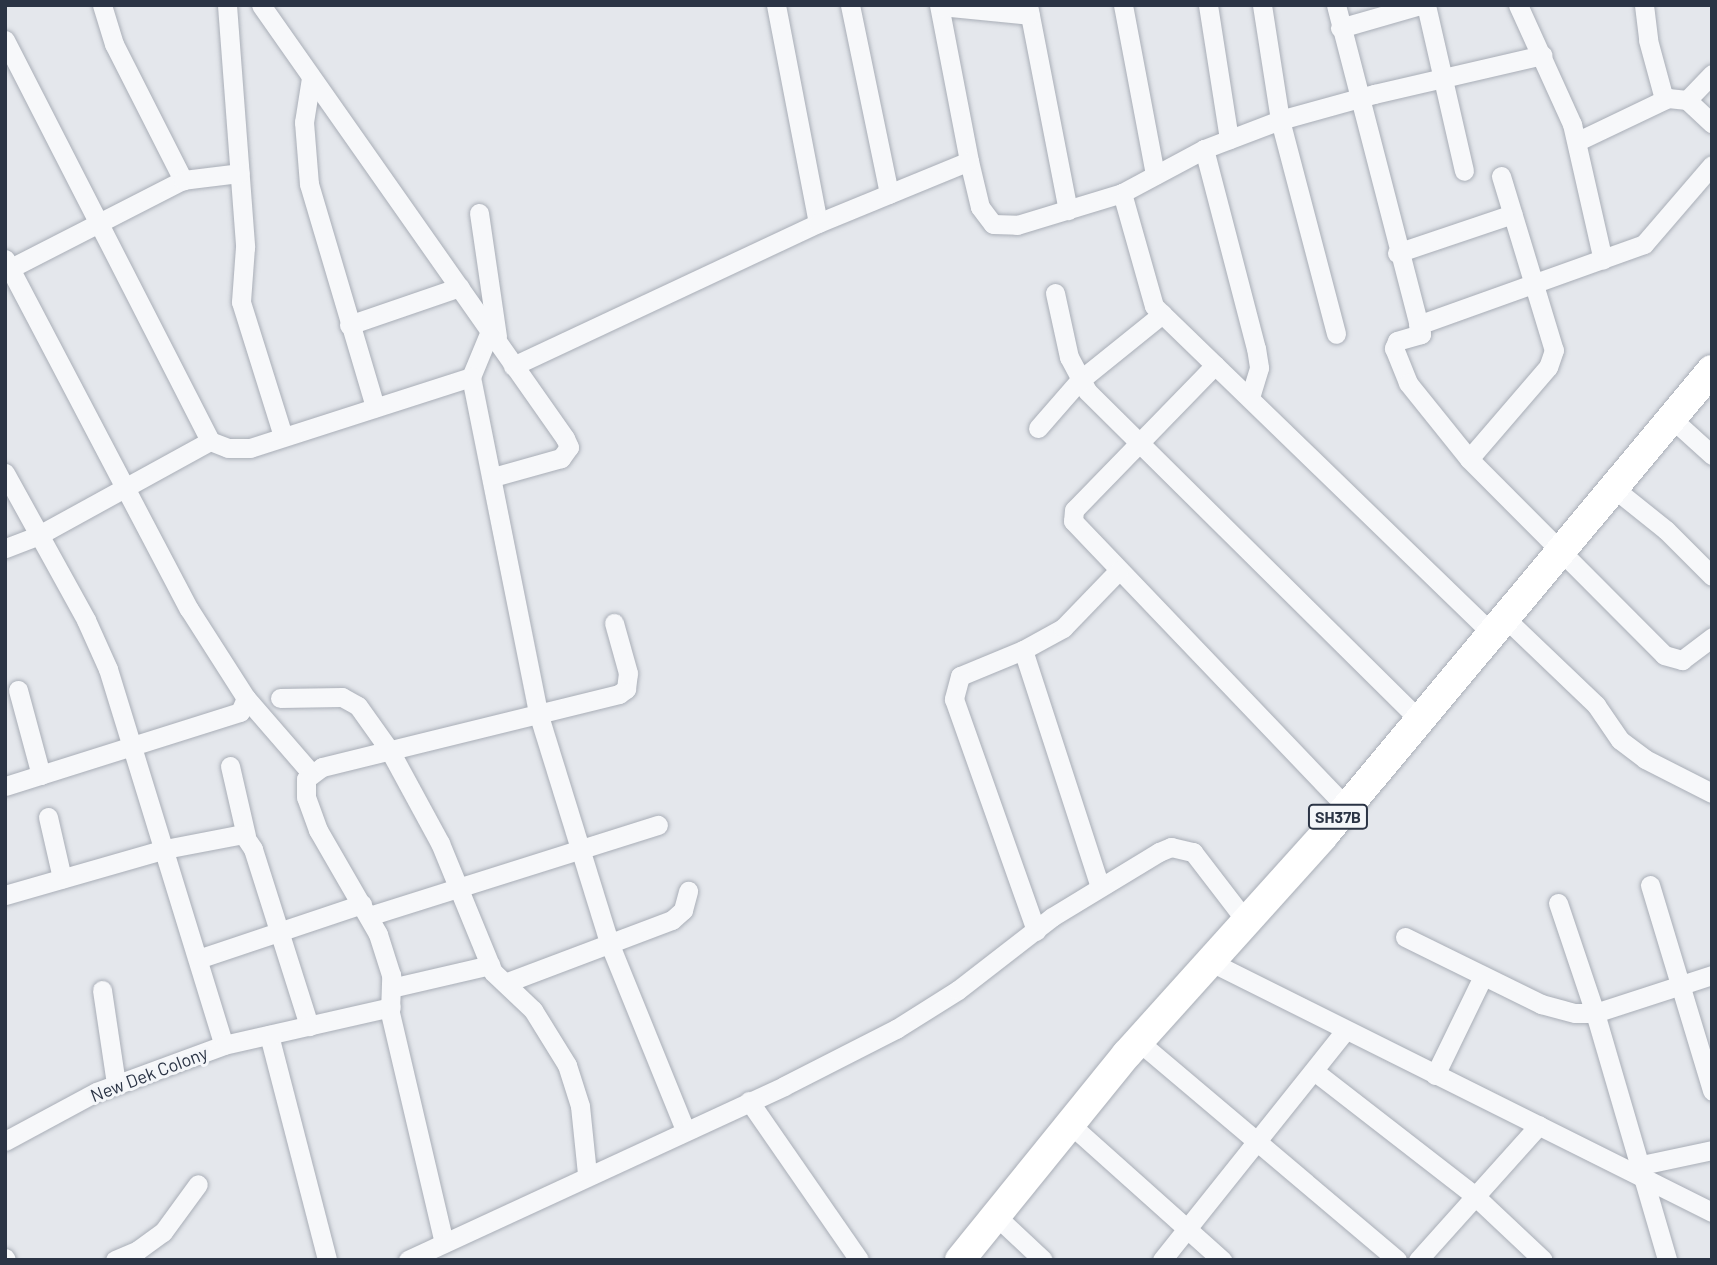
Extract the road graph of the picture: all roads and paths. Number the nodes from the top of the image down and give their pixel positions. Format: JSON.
{"nodes":[{"id":1,"x":102,"y":5,"type":"edge"},
{"id":2,"x":228,"y":5,"type":"edge"},
{"id":3,"x":261,"y":5,"type":"edge"},
{"id":4,"x":277,"y":5,"type":"edge"},
{"id":5,"x":776,"y":5,"type":"edge"},
{"id":6,"x":850,"y":5,"type":"edge"},
{"id":7,"x":1123,"y":5,"type":"edge"},
{"id":8,"x":1208,"y":5,"type":"edge"},
{"id":9,"x":1262,"y":5,"type":"edge"},
{"id":10,"x":1336,"y":5,"type":"edge"},
{"id":11,"x":1423,"y":5,"type":"edge"},
{"id":12,"x":1518,"y":5,"type":"edge"},
{"id":13,"x":1644,"y":5,"type":"edge"},
{"id":14,"x":939,"y":6,"type":"edge"},
{"id":15,"x":1029,"y":10,"type":"edge"},
{"id":16,"x":1340,"y":28,"type":"junction"},
{"id":17,"x":280,"y":34,"type":"junction"},
{"id":18,"x":5,"y":40,"type":"edge"},
{"id":19,"x":1543,"y":55,"type":"junction"},
{"id":20,"x":1712,"y":74,"type":"edge"},
{"id":21,"x":311,"y":78,"type":"junction"},
{"id":22,"x":1443,"y":79,"type":"junction"},
{"id":23,"x":1358,"y":98,"type":"junction"},
{"id":24,"x":1664,"y":99,"type":"junction"},
{"id":25,"x":1687,"y":100,"type":"junction"},
{"id":26,"x":1280,"y":120,"type":"junction"},
{"id":27,"x":1712,"y":123,"type":"edge"},
{"id":28,"x":1228,"y":139,"type":"junction"},
{"id":29,"x":1578,"y":141,"type":"junction"},
{"id":30,"x":1203,"y":149,"type":"junction"},
{"id":31,"x":969,"y":161,"type":"junction"},
{"id":32,"x":1712,"y":165,"type":"edge"},
{"id":33,"x":1464,"y":171,"type":"dead end"},
{"id":34,"x":240,"y":173,"type":"junction"},
{"id":35,"x":1155,"y":175,"type":"junction"},
{"id":36,"x":1502,"y":176,"type":"dead end"},
{"id":37,"x":183,"y":180,"type":"junction"},
{"id":38,"x":1122,"y":193,"type":"junction"},
{"id":39,"x":889,"y":194,"type":"junction"},
{"id":40,"x":1068,"y":211,"type":"junction"},
{"id":41,"x":479,"y":213,"type":"dead end"},
{"id":42,"x":1513,"y":214,"type":"junction"},
{"id":43,"x":95,"y":223,"type":"junction"},
{"id":44,"x":818,"y":223,"type":"junction"},
{"id":45,"x":1397,"y":253,"type":"junction"},
{"id":46,"x":1603,"y":260,"type":"junction"},
{"id":47,"x":7,"y":266,"type":"edge"},
{"id":48,"x":1533,"y":281,"type":"junction"},
{"id":49,"x":460,"y":287,"type":"junction"},
{"id":50,"x":1055,"y":293,"type":"dead end"},
{"id":51,"x":1162,"y":314,"type":"junction"},
{"id":52,"x":349,"y":325,"type":"junction"},
{"id":53,"x":1418,"y":325,"type":"junction"},
{"id":54,"x":1336,"y":334,"type":"dead end"},
{"id":55,"x":494,"y":337,"type":"junction"},
{"id":56,"x":1215,"y":365,"type":"junction"},
{"id":57,"x":513,"y":366,"type":"junction"},
{"id":58,"x":1712,"y":370,"type":"edge"},
{"id":59,"x":471,"y":377,"type":"junction"},
{"id":60,"x":1079,"y":381,"type":"junction"},
{"id":61,"x":1250,"y":397,"type":"junction"},
{"id":62,"x":374,"y":407,"type":"junction"},
{"id":63,"x":1670,"y":417,"type":"junction"},
{"id":64,"x":1038,"y":428,"type":"dead end"},
{"id":65,"x":283,"y":436,"type":"junction"},
{"id":66,"x":210,"y":441,"type":"junction"},
{"id":67,"x":1140,"y":442,"type":"junction"},
{"id":68,"x":1712,"y":455,"type":"edge"},
{"id":69,"x":1469,"y":459,"type":"junction"},
{"id":70,"x":5,"y":473,"type":"edge"},
{"id":71,"x":494,"y":477,"type":"junction"},
{"id":72,"x":1611,"y":486,"type":"junction"},
{"id":73,"x":126,"y":489,"type":"junction"},
{"id":74,"x":37,"y":536,"type":"junction"},
{"id":75,"x":5,"y":548,"type":"edge"},
{"id":76,"x":1559,"y":548,"type":"junction"},
{"id":77,"x":1118,"y":571,"type":"junction"},
{"id":78,"x":1712,"y":576,"type":"edge"},
{"id":79,"x":614,"y":623,"type":"dead end"},
{"id":80,"x":1496,"y":624,"type":"junction"},
{"id":81,"x":1712,"y":637,"type":"edge"},
{"id":82,"x":1023,"y":650,"type":"junction"},
{"id":83,"x":18,"y":691,"type":"dead end"},
{"id":84,"x":246,"y":698,"type":"junction"},
{"id":85,"x":280,"y":698,"type":"dead end"},
{"id":86,"x":539,"y":716,"type":"junction"},
{"id":87,"x":1418,"y":719,"type":"junction"},
{"id":88,"x":134,"y":746,"type":"junction"},
{"id":89,"x":390,"y":751,"type":"junction"},
{"id":90,"x":230,"y":766,"type":"dead end"},
{"id":91,"x":311,"y":773,"type":"junction"},
{"id":92,"x":41,"y":775,"type":"junction"},
{"id":93,"x":5,"y":786,"type":"edge"},
{"id":94,"x":1712,"y":793,"type":"edge"},
{"id":95,"x":1346,"y":807,"type":"junction"},
{"id":96,"x":48,"y":817,"type":"dead end"},
{"id":97,"x":658,"y":825,"type":"dead end"},
{"id":98,"x":246,"y":836,"type":"junction"},
{"id":99,"x":580,"y":846,"type":"junction"},
{"id":100,"x":165,"y":849,"type":"junction"},
{"id":101,"x":62,"y":878,"type":"junction"},
{"id":102,"x":1650,"y":885,"type":"dead end"},
{"id":103,"x":459,"y":886,"type":"junction"},
{"id":104,"x":1100,"y":887,"type":"junction"},
{"id":105,"x":688,"y":891,"type":"dead end"},
{"id":106,"x":5,"y":895,"type":"edge"},
{"id":107,"x":1558,"y":903,"type":"dead end"},
{"id":108,"x":366,"y":910,"type":"junction"},
{"id":109,"x":1246,"y":921,"type":"junction"},
{"id":110,"x":1036,"y":931,"type":"junction"},
{"id":111,"x":280,"y":932,"type":"junction"},
{"id":112,"x":1405,"y":937,"type":"dead end"},
{"id":113,"x":609,"y":942,"type":"junction"},
{"id":114,"x":198,"y":959,"type":"junction"},
{"id":115,"x":1209,"y":961,"type":"junction"},
{"id":116,"x":490,"y":965,"type":"junction"},
{"id":117,"x":1483,"y":975,"type":"junction"},
{"id":118,"x":1712,"y":975,"type":"edge"},
{"id":119,"x":505,"y":983,"type":"junction"},
{"id":120,"x":1680,"y":984,"type":"junction"},
{"id":121,"x":102,"y":990,"type":"dead end"},
{"id":122,"x":391,"y":998,"type":"junction"},
{"id":123,"x":1595,"y":1013,"type":"junction"},
{"id":124,"x":309,"y":1026,"type":"junction"},
{"id":125,"x":1345,"y":1031,"type":"junction"},
{"id":126,"x":269,"y":1035,"type":"junction"},
{"id":127,"x":1138,"y":1041,"type":"junction"},
{"id":128,"x":224,"y":1045,"type":"junction"},
{"id":129,"x":1314,"y":1071,"type":"junction"},
{"id":130,"x":1435,"y":1075,"type":"junction"},
{"id":131,"x":116,"y":1084,"type":"junction"},
{"id":132,"x":1712,"y":1091,"type":"edge"},
{"id":133,"x":749,"y":1101,"type":"junction"},
{"id":134,"x":1071,"y":1125,"type":"junction"},
{"id":135,"x":1539,"y":1125,"type":"junction"},
{"id":136,"x":685,"y":1130,"type":"junction"},
{"id":137,"x":5,"y":1141,"type":"edge"},
{"id":138,"x":1257,"y":1145,"type":"junction"},
{"id":139,"x":1712,"y":1150,"type":"edge"},
{"id":140,"x":1638,"y":1169,"type":"junction"},
{"id":141,"x":587,"y":1174,"type":"junction"},
{"id":142,"x":198,"y":1184,"type":"dead end"},
{"id":143,"x":1475,"y":1196,"type":"junction"},
{"id":144,"x":1712,"y":1212,"type":"edge"},
{"id":145,"x":996,"y":1216,"type":"junction"},
{"id":146,"x":1187,"y":1231,"type":"junction"},
{"id":147,"x":444,"y":1243,"type":"junction"},
{"id":148,"x":115,"y":1260,"type":"edge"},
{"id":149,"x":327,"y":1260,"type":"edge"},
{"id":150,"x":408,"y":1260,"type":"edge"},
{"id":151,"x":859,"y":1260,"type":"edge"},
{"id":152,"x":960,"y":1260,"type":"edge"},
{"id":153,"x":1043,"y":1260,"type":"edge"},
{"id":154,"x":1162,"y":1260,"type":"edge"},
{"id":155,"x":1222,"y":1260,"type":"edge"},
{"id":156,"x":1397,"y":1260,"type":"edge"},
{"id":157,"x":1418,"y":1260,"type":"edge"},
{"id":158,"x":1543,"y":1260,"type":"edge"},
{"id":159,"x":1667,"y":1260,"type":"edge"}],
"edges":[{"from":1,"to":37,"type":"street"},
{"from":2,"to":34,"type":"street"},
{"from":3,"to":17,"type":"street"},
{"from":4,"to":17,"type":"street"},
{"from":5,"to":44,"type":"street"},
{"from":6,"to":39,"type":"street"},
{"from":7,"to":35,"type":"street"},
{"from":8,"to":28,"type":"street"},
{"from":9,"to":26,"type":"street"},
{"from":10,"to":16,"type":"street"},
{"from":11,"to":16,"type":"street"},
{"from":11,"to":22,"type":"street"},
{"from":12,"to":19,"type":"street"},
{"from":13,"to":24,"type":"street"},
{"from":14,"to":15,"type":"street"},
{"from":14,"to":31,"type":"street"},
{"from":15,"to":40,"type":"street"},
{"from":16,"to":23,"type":"street"},
{"from":17,"to":21,"type":"street"},
{"from":18,"to":43,"type":"street"},
{"from":19,"to":22,"type":"street"},
{"from":19,"to":29,"type":"street"},
{"from":20,"to":25,"type":"street"},
{"from":21,"to":49,"type":"street"},
{"from":21,"to":52,"type":"street"},
{"from":22,"to":23,"type":"street"},
{"from":22,"to":33,"type":"street"},
{"from":23,"to":26,"type":"street"},
{"from":23,"to":45,"type":"street"},
{"from":24,"to":25,"type":"street"},
{"from":24,"to":29,"type":"street"},
{"from":25,"to":27,"type":"street"},
{"from":26,"to":28,"type":"street"},
{"from":26,"to":54,"type":"street"},
{"from":28,"to":30,"type":"street"},
{"from":29,"to":46,"type":"street"},
{"from":30,"to":35,"type":"street"},
{"from":30,"to":61,"type":"street"},
{"from":31,"to":39,"type":"street"},
{"from":31,"to":40,"type":"street"},
{"from":32,"to":46,"type":"street"},
{"from":34,"to":37,"type":"street"},
{"from":34,"to":65,"type":"street"},
{"from":35,"to":38,"type":"street"},
{"from":36,"to":42,"type":"street"},
{"from":37,"to":43,"type":"street"},
{"from":38,"to":40,"type":"street"},
{"from":38,"to":51,"type":"street"},
{"from":39,"to":44,"type":"street"},
{"from":41,"to":55,"type":"street"},
{"from":42,"to":45,"type":"street"},
{"from":42,"to":48,"type":"street"},
{"from":43,"to":47,"type":"street"},
{"from":43,"to":66,"type":"street"},
{"from":44,"to":57,"type":"street"},
{"from":45,"to":53,"type":"street"},
{"from":46,"to":48,"type":"street"},
{"from":47,"to":73,"type":"street"},
{"from":48,"to":53,"type":"street"},
{"from":48,"to":69,"type":"street"},
{"from":49,"to":52,"type":"street"},
{"from":49,"to":55,"type":"street"},
{"from":50,"to":60,"type":"street"},
{"from":51,"to":56,"type":"street"},
{"from":51,"to":60,"type":"street"},
{"from":52,"to":62,"type":"street"},
{"from":53,"to":69,"type":"street"},
{"from":55,"to":57,"type":"street"},
{"from":55,"to":59,"type":"street"},
{"from":56,"to":61,"type":"street"},
{"from":56,"to":67,"type":"street"},
{"from":57,"to":71,"type":"street"},
{"from":58,"to":63,"type":"main road","number":"SH37B"},
{"from":59,"to":62,"type":"street"},
{"from":59,"to":71,"type":"street"},
{"from":60,"to":64,"type":"street"},
{"from":60,"to":67,"type":"street"},
{"from":61,"to":80,"type":"street"},
{"from":62,"to":65,"type":"street"},
{"from":63,"to":68,"type":"street"},
{"from":63,"to":72,"type":"main road","number":"SH37B"},
{"from":65,"to":66,"type":"street"},
{"from":66,"to":73,"type":"street"},
{"from":67,"to":77,"type":"street"},
{"from":67,"to":87,"type":"street"},
{"from":69,"to":76,"type":"street"},
{"from":70,"to":74,"type":"street","name":"New Dek Colony"},
{"from":71,"to":86,"type":"street"},
{"from":72,"to":76,"type":"main road","number":"SH37B"},
{"from":72,"to":78,"type":"street"},
{"from":73,"to":74,"type":"street"},
{"from":73,"to":84,"type":"street"},
{"from":74,"to":75,"type":"street"},
{"from":74,"to":88,"type":"street","name":"New Dek Colony"},
{"from":76,"to":80,"type":"main road","number":"SH37B"},
{"from":76,"to":81,"type":"street"},
{"from":77,"to":82,"type":"street"},
{"from":77,"to":95,"type":"street"},
{"from":79,"to":86,"type":"street"},
{"from":80,"to":87,"type":"main road","number":"SH37B"},
{"from":80,"to":94,"type":"street"},
{"from":82,"to":104,"type":"street"},
{"from":82,"to":110,"type":"street"},
{"from":83,"to":92,"type":"street"},
{"from":84,"to":88,"type":"street"},
{"from":84,"to":91,"type":"street"},
{"from":85,"to":89,"type":"street"},
{"from":86,"to":89,"type":"street"},
{"from":86,"to":99,"type":"street"},
{"from":87,"to":95,"type":"main road","number":"SH37B"},
{"from":88,"to":92,"type":"street"},
{"from":88,"to":100,"type":"street","name":"New Dek Colony"},
{"from":89,"to":91,"type":"street"},
{"from":89,"to":103,"type":"street"},
{"from":90,"to":98,"type":"street"},
{"from":91,"to":108,"type":"street"},
{"from":92,"to":93,"type":"street"},
{"from":95,"to":109,"type":"main road","number":"SH37B"},
{"from":96,"to":101,"type":"street"},
{"from":97,"to":99,"type":"street"},
{"from":98,"to":100,"type":"street"},
{"from":98,"to":111,"type":"street"},
{"from":99,"to":103,"type":"street"},
{"from":99,"to":113,"type":"street"},
{"from":100,"to":101,"type":"street"},
{"from":100,"to":114,"type":"street","name":"New Dek Colony"},
{"from":101,"to":106,"type":"street"},
{"from":102,"to":120,"type":"street"},
{"from":103,"to":108,"type":"street"},
{"from":103,"to":116,"type":"street"},
{"from":104,"to":109,"type":"street"},
{"from":104,"to":110,"type":"street"},
{"from":105,"to":113,"type":"street"},
{"from":107,"to":123,"type":"street"},
{"from":108,"to":111,"type":"street"},
{"from":108,"to":122,"type":"street"},
{"from":109,"to":115,"type":"main road","number":"SH37B"},
{"from":110,"to":133,"type":"street"},
{"from":111,"to":114,"type":"street"},
{"from":111,"to":124,"type":"street"},
{"from":112,"to":117,"type":"street"},
{"from":113,"to":119,"type":"street"},
{"from":113,"to":136,"type":"street"},
{"from":114,"to":128,"type":"street","name":"New Dek Colony"},
{"from":115,"to":125,"type":"street"},
{"from":115,"to":127,"type":"main road","number":"SH37B"},
{"from":116,"to":119,"type":"street"},
{"from":116,"to":122,"type":"street"},
{"from":117,"to":123,"type":"street"},
{"from":117,"to":130,"type":"street"},
{"from":118,"to":120,"type":"street"},
{"from":119,"to":141,"type":"street"},
{"from":120,"to":123,"type":"street"},
{"from":120,"to":132,"type":"street"},
{"from":121,"to":131,"type":"street"},
{"from":122,"to":124,"type":"street"},
{"from":122,"to":147,"type":"street"},
{"from":123,"to":140,"type":"street"},
{"from":124,"to":126,"type":"street"},
{"from":125,"to":129,"type":"street"},
{"from":125,"to":130,"type":"street"},
{"from":126,"to":128,"type":"street"},
{"from":126,"to":149,"type":"street"},
{"from":127,"to":134,"type":"main road","number":"SH37B"},
{"from":127,"to":138,"type":"street"},
{"from":128,"to":131,"type":"street","name":"New Dek Colony"},
{"from":129,"to":138,"type":"street"},
{"from":129,"to":143,"type":"street"},
{"from":130,"to":135,"type":"street"},
{"from":131,"to":137,"type":"street","name":"New Dek Colony"},
{"from":133,"to":136,"type":"street"},
{"from":133,"to":151,"type":"street"},
{"from":134,"to":145,"type":"main road","number":"SH37B"},
{"from":134,"to":146,"type":"street"},
{"from":135,"to":140,"type":"street"},
{"from":135,"to":143,"type":"street"},
{"from":136,"to":141,"type":"street"},
{"from":138,"to":146,"type":"street"},
{"from":138,"to":156,"type":"street"},
{"from":139,"to":140,"type":"street"},
{"from":140,"to":144,"type":"street"},
{"from":140,"to":159,"type":"street"},
{"from":141,"to":147,"type":"street"},
{"from":142,"to":148,"type":"street"},
{"from":143,"to":157,"type":"street"},
{"from":143,"to":158,"type":"street"},
{"from":145,"to":152,"type":"main road","number":"SH37B"},
{"from":145,"to":153,"type":"street"},
{"from":146,"to":154,"type":"street"},
{"from":146,"to":155,"type":"street"},
{"from":147,"to":150,"type":"street"}]}
